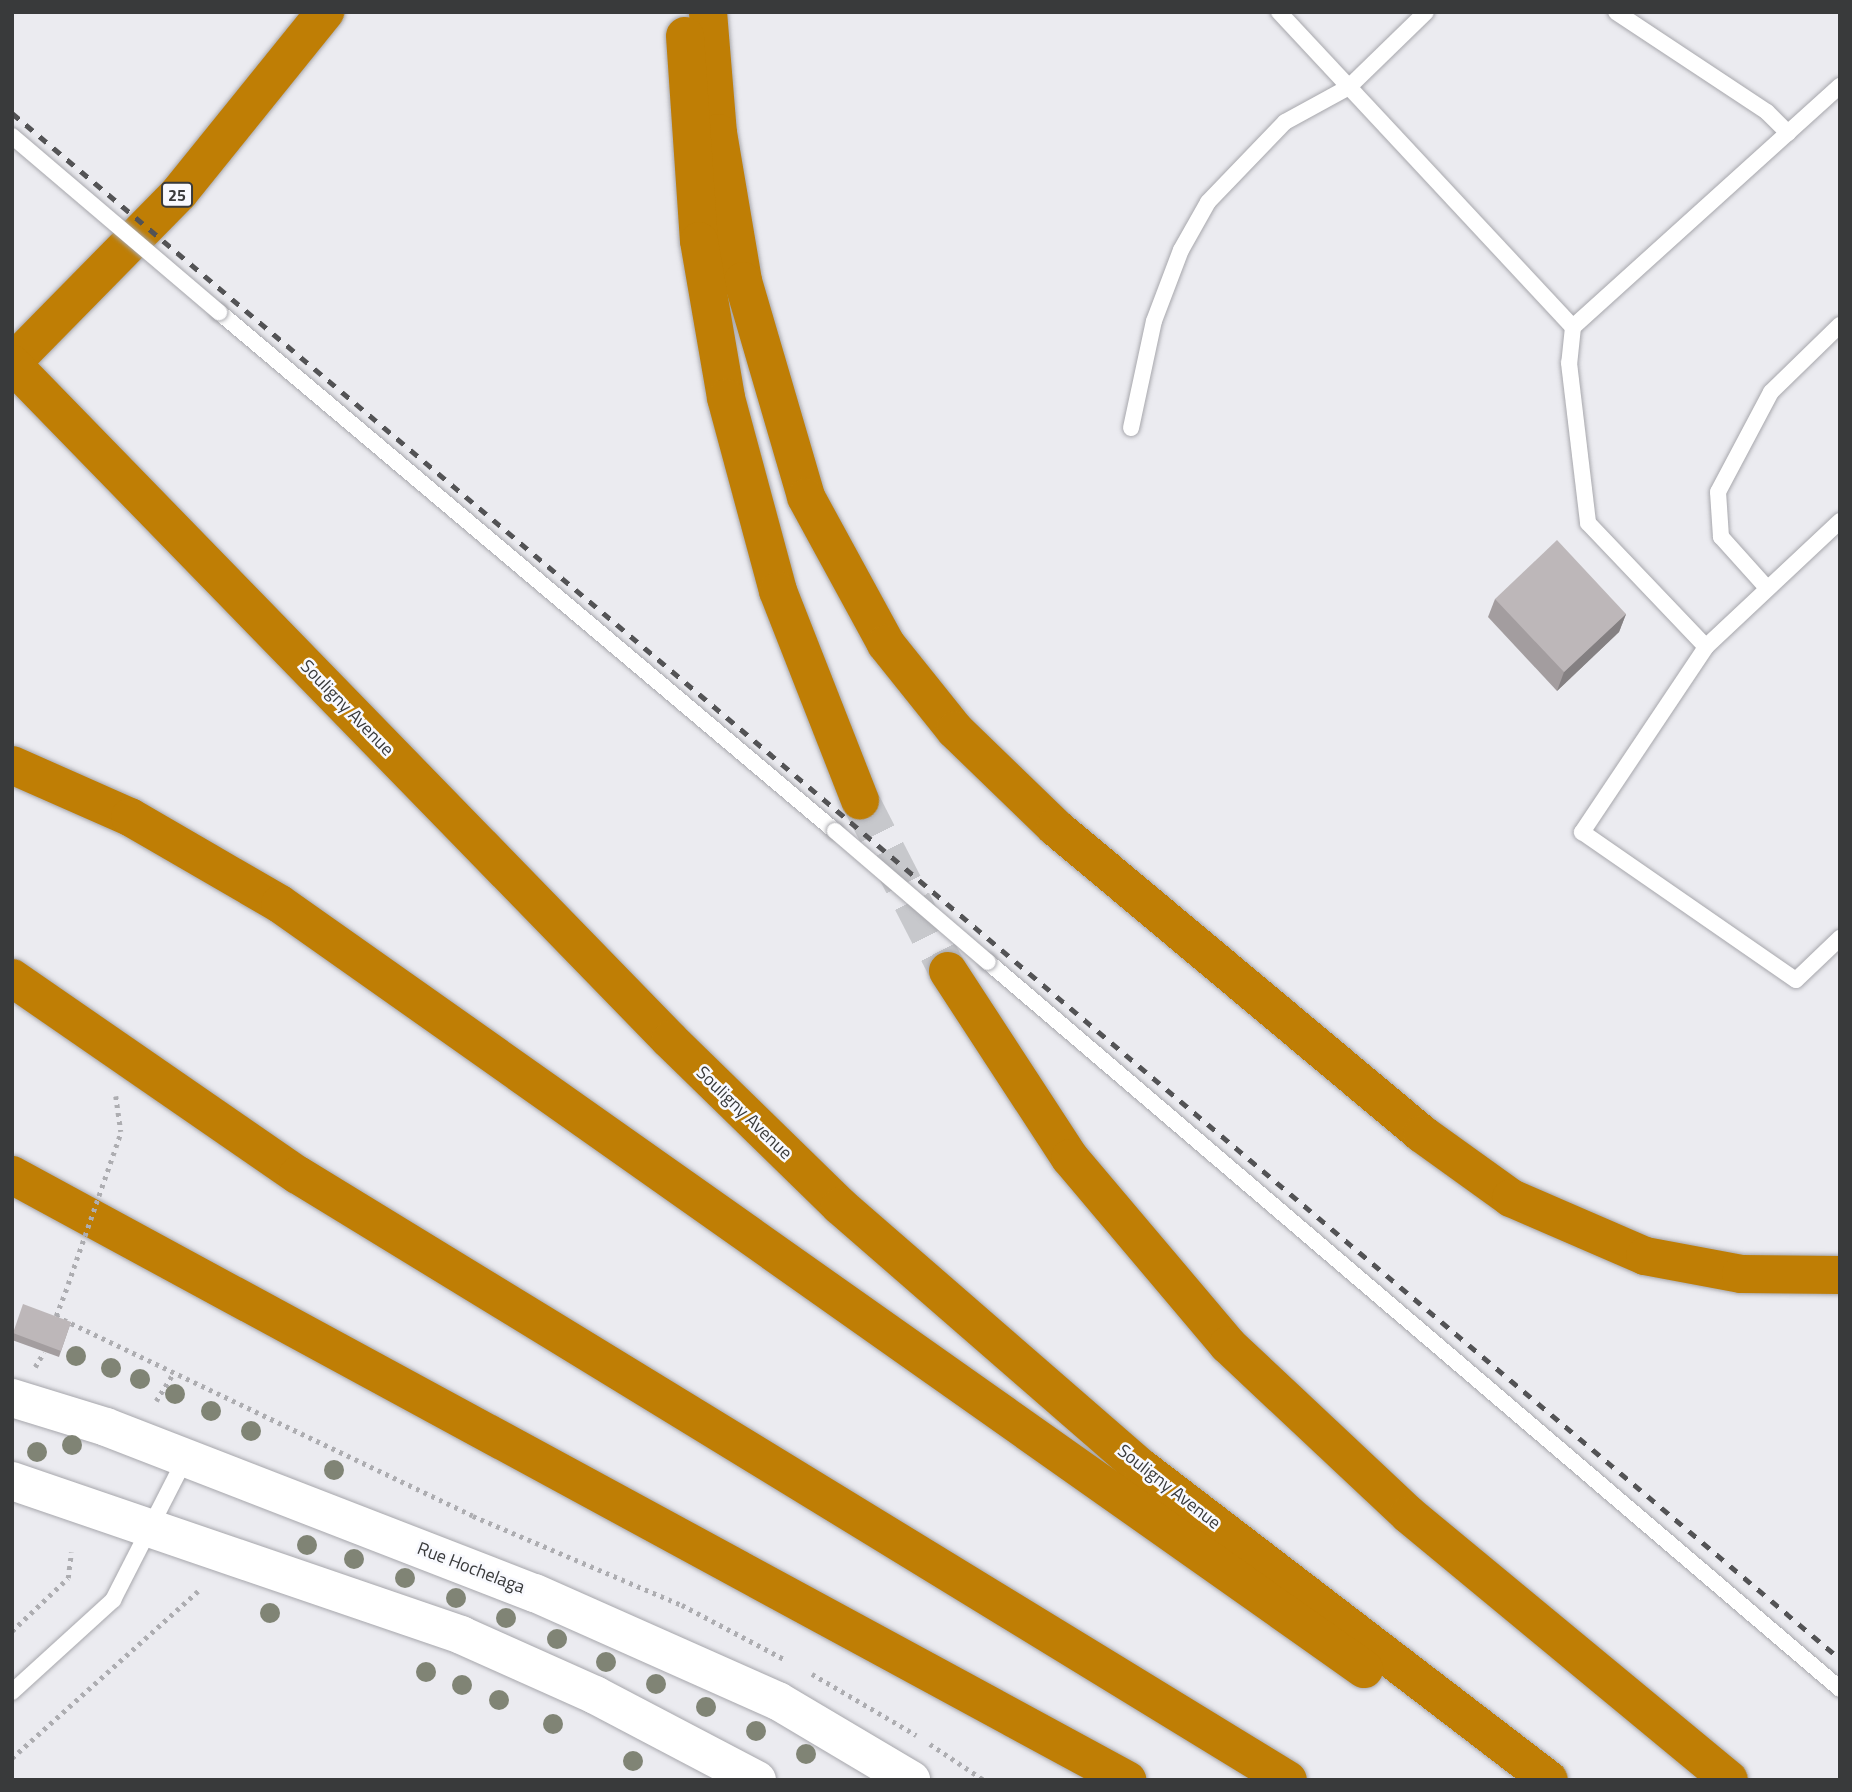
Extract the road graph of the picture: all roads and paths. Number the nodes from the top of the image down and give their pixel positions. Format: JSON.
{"nodes":[{"id":1,"x":325,"y":12,"type":"edge"},
{"id":2,"x":685,"y":12,"type":"edge"},
{"id":3,"x":708,"y":12,"type":"edge"},
{"id":4,"x":1279,"y":12,"type":"edge"},
{"id":5,"x":1426,"y":12,"type":"edge"},
{"id":6,"x":1616,"y":12,"type":"edge"},
{"id":7,"x":1840,"y":86,"type":"edge"},
{"id":8,"x":1349,"y":87,"type":"junction"},
{"id":9,"x":1788,"y":133,"type":"junction"},
{"id":10,"x":12,"y":136,"type":"edge"},
{"id":11,"x":1840,"y":325,"type":"edge"},
{"id":12,"x":1573,"y":327,"type":"junction"},
{"id":13,"x":12,"y":363,"type":"edge"},
{"id":14,"x":1131,"y":428,"type":"dead end"},
{"id":15,"x":1840,"y":522,"type":"edge"},
{"id":16,"x":1767,"y":588,"type":"junction"},
{"id":17,"x":1706,"y":647,"type":"junction"},
{"id":18,"x":19,"y":768,"type":"edge"},
{"id":19,"x":860,"y":800,"type":"tunnel mouth"},
{"id":20,"x":1840,"y":938,"type":"edge"},
{"id":21,"x":948,"y":971,"type":"tunnel mouth"},
{"id":22,"x":12,"y":978,"type":"edge"},
{"id":23,"x":121,"y":1132,"type":"dead end"},
{"id":24,"x":12,"y":1175,"type":"edge"},
{"id":25,"x":1840,"y":1275,"type":"edge"},
{"id":26,"x":56,"y":1315,"type":"junction"},
{"id":27,"x":54,"y":1323,"type":"edge"},
{"id":28,"x":44,"y":1352,"type":"edge"},
{"id":29,"x":40,"y":1362,"type":"dead end"},
{"id":30,"x":173,"y":1374,"type":"junction"},
{"id":31,"x":12,"y":1398,"type":"edge"},
{"id":32,"x":156,"y":1401,"type":"dead end"},
{"id":33,"x":186,"y":1459,"type":"junction"},
{"id":34,"x":12,"y":1481,"type":"edge"},
{"id":35,"x":149,"y":1529,"type":"junction"},
{"id":36,"x":71,"y":1552,"type":"dead end"},
{"id":37,"x":566,"y":1554,"type":"dead end"},
{"id":38,"x":198,"y":1591,"type":"dead end"},
{"id":39,"x":12,"y":1630,"type":"edge"},
{"id":40,"x":1840,"y":1689,"type":"edge"},
{"id":41,"x":12,"y":1692,"type":"edge"},
{"id":42,"x":12,"y":1758,"type":"edge"},
{"id":43,"x":757,"y":1780,"type":"edge"},
{"id":44,"x":911,"y":1780,"type":"edge"},
{"id":45,"x":1127,"y":1780,"type":"edge"},
{"id":46,"x":1288,"y":1780,"type":"edge"},
{"id":47,"x":1523,"y":1780,"type":"edge"},
{"id":48,"x":1549,"y":1780,"type":"edge"},
{"id":49,"x":1729,"y":1780,"type":"edge"}],
"edges":[{"from":1,"to":13,"type":"highway","number":"25"},
{"from":2,"to":19,"type":"highway"},
{"from":3,"to":25,"type":"highway"},
{"from":4,"to":8,"type":"lane"},
{"from":5,"to":8,"type":"lane"},
{"from":6,"to":9,"type":"lane"},
{"from":7,"to":9,"type":"lane"},
{"from":8,"to":12,"type":"lane"},
{"from":8,"to":14,"type":"lane"},
{"from":9,"to":12,"type":"lane"},
{"from":10,"to":40,"type":"lane","bridge":true},
{"from":11,"to":16,"type":"lane"},
{"from":12,"to":17,"type":"lane"},
{"from":13,"to":48,"type":"highway","name":"Souligny Avenue"},
{"from":15,"to":16,"type":"lane"},
{"from":16,"to":17,"type":"lane"},
{"from":17,"to":20,"type":"lane"},
{"from":18,"to":47,"type":"highway"},
{"from":21,"to":49,"type":"highway"},
{"from":22,"to":46,"type":"highway"},
{"from":23,"to":26,"type":"path","bridge":true},
{"from":24,"to":45,"type":"highway"},
{"from":26,"to":27,"type":"path"},
{"from":26,"to":30,"type":"path"},
{"from":28,"to":29,"type":"path"},
{"from":30,"to":32,"type":"path"},
{"from":30,"to":37,"type":"path"},
{"from":31,"to":33,"type":"main road","name":"Rue Hochelaga"},
{"from":33,"to":35,"type":"lane"},
{"from":33,"to":44,"type":"main road","name":"Rue Hochelaga"},
{"from":34,"to":35,"type":"main road"},
{"from":35,"to":41,"type":"lane"},
{"from":35,"to":43,"type":"main road"},
{"from":36,"to":39,"type":"path"},
{"from":38,"to":42,"type":"path"}]}
